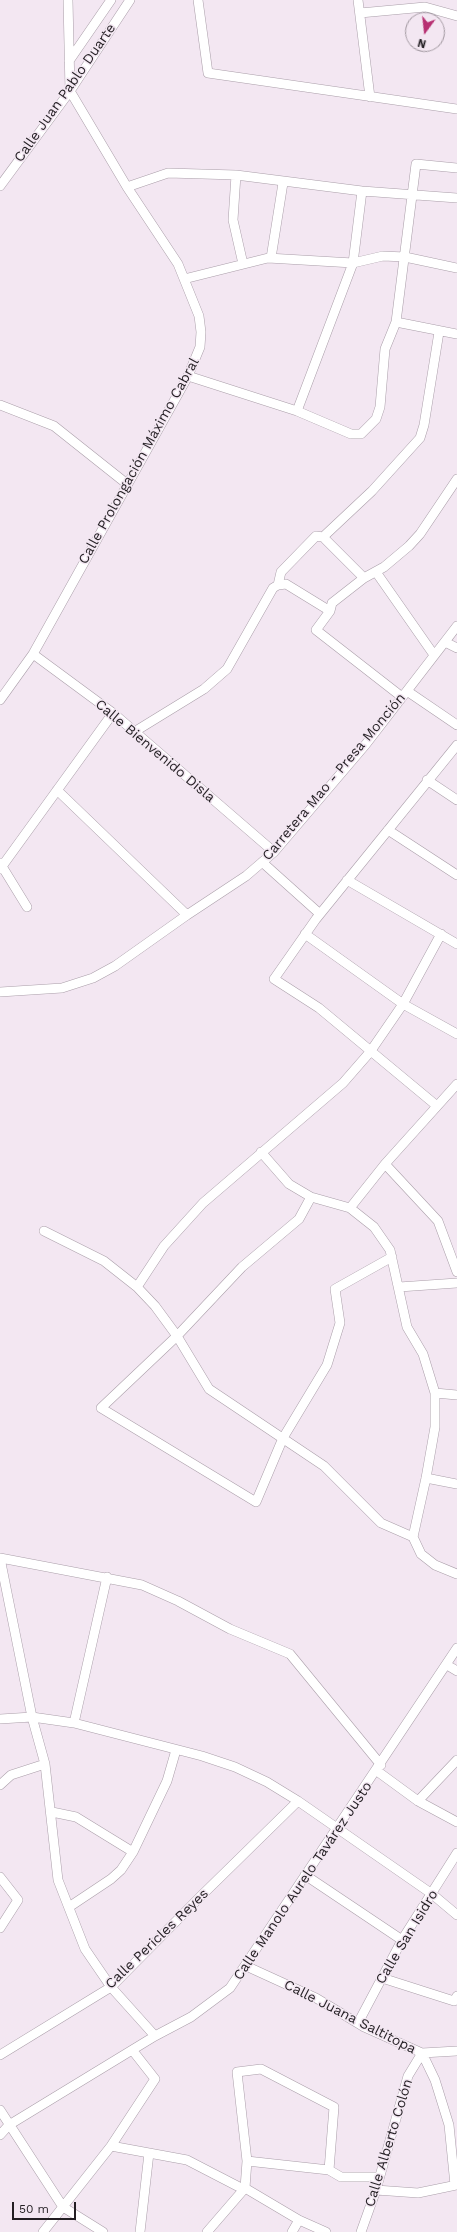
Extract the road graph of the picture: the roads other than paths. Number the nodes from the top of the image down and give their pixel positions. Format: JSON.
{"nodes":[{"id":1,"x":68,"y":0,"type":"edge"},
{"id":2,"x":111,"y":0,"type":"edge"},
{"id":3,"x":130,"y":0,"type":"edge"},
{"id":4,"x":198,"y":0,"type":"edge"},
{"id":5,"x":358,"y":0,"type":"edge"},
{"id":6,"x":360,"y":12,"type":"junction"},
{"id":7,"x":457,"y":16,"type":"edge"},
{"id":8,"x":69,"y":61,"type":"junction"},
{"id":9,"x":70,"y":91,"type":"junction"},
{"id":10,"x":370,"y":97,"type":"junction"},
{"id":11,"x":457,"y":109,"type":"edge"},
{"id":12,"x":457,"y":168,"type":"edge"},
{"id":13,"x":236,"y":176,"type":"junction"},
{"id":14,"x":283,"y":183,"type":"junction"},
{"id":15,"x":0,"y":186,"type":"edge"},
{"id":16,"x":127,"y":187,"type":"junction"},
{"id":17,"x":362,"y":191,"type":"junction"},
{"id":18,"x":412,"y":193,"type":"junction"},
{"id":19,"x":457,"y":198,"type":"edge"},
{"id":20,"x":405,"y":257,"type":"junction"},
{"id":21,"x":272,"y":258,"type":"junction"},
{"id":22,"x":353,"y":263,"type":"junction"},
{"id":23,"x":242,"y":264,"type":"junction"},
{"id":24,"x":457,"y":268,"type":"edge"},
{"id":25,"x":184,"y":279,"type":"junction"},
{"id":26,"x":396,"y":322,"type":"junction"},
{"id":27,"x":439,"y":332,"type":"junction"},
{"id":28,"x":457,"y":334,"type":"edge"},
{"id":29,"x":188,"y":376,"type":"junction"},
{"id":30,"x":0,"y":405,"type":"edge"},
{"id":31,"x":296,"y":411,"type":"junction"},
{"id":32,"x":457,"y":479,"type":"edge"},
{"id":33,"x":127,"y":484,"type":"junction"},
{"id":34,"x":323,"y":537,"type":"junction"},
{"id":35,"x":376,"y":572,"type":"junction"},
{"id":36,"x":364,"y":578,"type":"junction"},
{"id":37,"x":278,"y":585,"type":"junction"},
{"id":38,"x":330,"y":611,"type":"junction"},
{"id":39,"x":457,"y":626,"type":"edge"},
{"id":40,"x":445,"y":642,"type":"junction"},
{"id":41,"x":457,"y":648,"type":"edge"},
{"id":42,"x":33,"y":654,"type":"junction"},
{"id":43,"x":434,"y":655,"type":"junction"},
{"id":44,"x":3,"y":691,"type":"edge"},
{"id":45,"x":404,"y":694,"type":"junction"},
{"id":46,"x":0,"y":700,"type":"edge"},
{"id":47,"x":113,"y":713,"type":"junction"},
{"id":48,"x":457,"y":725,"type":"edge"},
{"id":49,"x":134,"y":732,"type":"junction"},
{"id":50,"x":457,"y":745,"type":"edge"},
{"id":51,"x":427,"y":780,"type":"junction"},
{"id":52,"x":57,"y":790,"type":"junction"},
{"id":53,"x":457,"y":800,"type":"edge"},
{"id":54,"x":388,"y":830,"type":"junction"},
{"id":55,"x":274,"y":852,"type":"junction"},
{"id":56,"x":262,"y":862,"type":"junction"},
{"id":57,"x":1,"y":866,"type":"edge"},
{"id":58,"x":457,"y":875,"type":"edge"},
{"id":59,"x":347,"y":880,"type":"junction"},
{"id":60,"x":27,"y":907,"type":"dead end"},
{"id":61,"x":320,"y":914,"type":"junction"},
{"id":62,"x":187,"y":915,"type":"junction"},
{"id":63,"x":305,"y":934,"type":"junction"},
{"id":64,"x":441,"y":934,"type":"junction"},
{"id":65,"x":457,"y":944,"type":"edge"},
{"id":66,"x":0,"y":992,"type":"edge"},
{"id":67,"x":402,"y":1004,"type":"junction"},
{"id":68,"x":457,"y":1034,"type":"edge"},
{"id":69,"x":370,"y":1052,"type":"junction"},
{"id":70,"x":457,"y":1084,"type":"edge"},
{"id":71,"x":438,"y":1106,"type":"junction"},
{"id":72,"x":261,"y":1152,"type":"junction"},
{"id":73,"x":385,"y":1164,"type":"junction"},
{"id":74,"x":311,"y":1197,"type":"junction"},
{"id":75,"x":350,"y":1208,"type":"junction"},
{"id":76,"x":44,"y":1231,"type":"dead end"},
{"id":77,"x":392,"y":1257,"type":"junction"},
{"id":78,"x":457,"y":1272,"type":"edge"},
{"id":79,"x":457,"y":1283,"type":"edge"},
{"id":80,"x":137,"y":1287,"type":"junction"},
{"id":81,"x":399,"y":1287,"type":"junction"},
{"id":82,"x":177,"y":1336,"type":"junction"},
{"id":83,"x":435,"y":1393,"type":"junction"},
{"id":84,"x":457,"y":1395,"type":"edge"},
{"id":85,"x":283,"y":1438,"type":"junction"},
{"id":86,"x":426,"y":1478,"type":"junction"},
{"id":87,"x":457,"y":1484,"type":"edge"},
{"id":88,"x":413,"y":1537,"type":"junction"},
{"id":89,"x":0,"y":1558,"type":"edge"},
{"id":90,"x":457,"y":1574,"type":"edge"},
{"id":91,"x":107,"y":1577,"type":"junction"},
{"id":92,"x":457,"y":1648,"type":"edge"},
{"id":93,"x":447,"y":1665,"type":"junction"},
{"id":94,"x":457,"y":1671,"type":"edge"},
{"id":95,"x":32,"y":1717,"type":"junction"},
{"id":96,"x":0,"y":1719,"type":"edge"},
{"id":97,"x":74,"y":1723,"type":"junction"},
{"id":98,"x":176,"y":1750,"type":"junction"},
{"id":99,"x":457,"y":1760,"type":"edge"},
{"id":100,"x":45,"y":1764,"type":"junction"},
{"id":101,"x":379,"y":1768,"type":"junction"},
{"id":102,"x":0,"y":1785,"type":"edge"},
{"id":103,"x":298,"y":1801,"type":"junction"},
{"id":104,"x":418,"y":1801,"type":"junction"},
{"id":105,"x":52,"y":1812,"type":"junction"},
{"id":106,"x":457,"y":1822,"type":"edge"},
{"id":107,"x":336,"y":1829,"type":"junction"},
{"id":108,"x":133,"y":1852,"type":"junction"},
{"id":109,"x":457,"y":1853,"type":"edge"},
{"id":110,"x":305,"y":1875,"type":"junction"},
{"id":111,"x":0,"y":1877,"type":"edge"},
{"id":112,"x":432,"y":1894,"type":"junction"},
{"id":113,"x":69,"y":1907,"type":"junction"},
{"id":114,"x":457,"y":1915,"type":"edge"},
{"id":115,"x":0,"y":1928,"type":"edge"},
{"id":116,"x":402,"y":1940,"type":"junction"},
{"id":117,"x":246,"y":1966,"type":"junction"},
{"id":118,"x":382,"y":1978,"type":"junction"},
{"id":119,"x":112,"y":1987,"type":"junction"},
{"id":120,"x":457,"y":1996,"type":"edge"},
{"id":121,"x":358,"y":2023,"type":"junction"},
{"id":122,"x":155,"y":2036,"type":"junction"},
{"id":123,"x":133,"y":2051,"type":"junction"},
{"id":124,"x":457,"y":2051,"type":"edge"},
{"id":125,"x":422,"y":2053,"type":"junction"},
{"id":126,"x":0,"y":2055,"type":"edge"},
{"id":127,"x":0,"y":2110,"type":"edge"},
{"id":128,"x":9,"y":2125,"type":"junction"},
{"id":129,"x":0,"y":2129,"type":"edge"},
{"id":130,"x":0,"y":2135,"type":"edge"},
{"id":131,"x":111,"y":2146,"type":"junction"},
{"id":132,"x":149,"y":2153,"type":"junction"},
{"id":133,"x":247,"y":2161,"type":"junction"},
{"id":134,"x":329,"y":2170,"type":"junction"},
{"id":135,"x":379,"y":2177,"type":"junction"},
{"id":136,"x":456,"y":2185,"type":"edge"},
{"id":137,"x":244,"y":2188,"type":"junction"},
{"id":138,"x":376,"y":2190,"type":"junction"},
{"id":139,"x":62,"y":2207,"type":"junction"},
{"id":140,"x":299,"y":2220,"type":"junction"},
{"id":141,"x":43,"y":2232,"type":"edge"},
{"id":142,"x":103,"y":2232,"type":"edge"},
{"id":143,"x":140,"y":2232,"type":"edge"},
{"id":144,"x":206,"y":2232,"type":"edge"},
{"id":145,"x":292,"y":2232,"type":"edge"},
{"id":146,"x":326,"y":2232,"type":"edge"},
{"id":147,"x":361,"y":2232,"type":"edge"}],
"edges":[{"from":1,"to":8,"type":"street"},
{"from":2,"to":8,"type":"street"},
{"from":3,"to":9,"type":"street","name":"Calle Juan Pablo Duarte"},
{"from":4,"to":10,"type":"street"},
{"from":5,"to":6,"type":"street"},
{"from":6,"to":7,"type":"street"},
{"from":6,"to":10,"type":"street"},
{"from":8,"to":9,"type":"street"},
{"from":9,"to":15,"type":"street","name":"Calle Juan Pablo Duarte"},
{"from":9,"to":16,"type":"street","name":"Calle Prolongación Máximo Cabral"},
{"from":10,"to":11,"type":"street"},
{"from":12,"to":18,"type":"street"},
{"from":13,"to":14,"type":"street"},
{"from":13,"to":16,"type":"street"},
{"from":13,"to":23,"type":"street"},
{"from":14,"to":17,"type":"street"},
{"from":14,"to":21,"type":"street"},
{"from":16,"to":25,"type":"street","name":"Calle Prolongación Máximo Cabral"},
{"from":17,"to":18,"type":"street"},
{"from":17,"to":22,"type":"street"},
{"from":18,"to":19,"type":"street"},
{"from":18,"to":20,"type":"street"},
{"from":20,"to":22,"type":"street"},
{"from":20,"to":24,"type":"street"},
{"from":20,"to":26,"type":"street"},
{"from":21,"to":22,"type":"street"},
{"from":21,"to":23,"type":"street"},
{"from":22,"to":31,"type":"street"},
{"from":23,"to":25,"type":"street"},
{"from":25,"to":29,"type":"street","name":"Calle Prolongación Máximo Cabral"},
{"from":26,"to":27,"type":"street"},
{"from":26,"to":31,"type":"street"},
{"from":27,"to":28,"type":"street"},
{"from":27,"to":34,"type":"street"},
{"from":29,"to":31,"type":"street"},
{"from":29,"to":33,"type":"street","name":"Calle Prolongación Máximo Cabral"},
{"from":30,"to":33,"type":"street"},
{"from":32,"to":35,"type":"street"},
{"from":33,"to":42,"type":"street","name":"Calle Prolongación Máximo Cabral"},
{"from":34,"to":36,"type":"street"},
{"from":34,"to":37,"type":"street"},
{"from":35,"to":36,"type":"street"},
{"from":35,"to":43,"type":"street"},
{"from":36,"to":38,"type":"street"},
{"from":37,"to":38,"type":"street"},
{"from":37,"to":49,"type":"street"},
{"from":38,"to":45,"type":"street"},
{"from":39,"to":40,"type":"street","name":"Carretera Mao - Presa Monción"},
{"from":40,"to":41,"type":"street"},
{"from":40,"to":43,"type":"street","name":"Carretera Mao - Presa Monción"},
{"from":42,"to":44,"type":"street","name":"Calle Prolongación Máximo Cabral"},
{"from":42,"to":47,"type":"street","name":"Calle Bienvenido Disla"},
{"from":43,"to":45,"type":"street","name":"Carretera Mao - Presa Monción"},
{"from":44,"to":46,"type":"street","name":"Calle Prolongación Máximo Cabral"},
{"from":45,"to":48,"type":"street"},
{"from":45,"to":55,"type":"street","name":"Carretera Mao - Presa Monción"},
{"from":47,"to":49,"type":"street","name":"Calle Bienvenido Disla"},
{"from":47,"to":52,"type":"street"},
{"from":49,"to":55,"type":"street","name":"Calle Bienvenido Disla"},
{"from":50,"to":51,"type":"street"},
{"from":51,"to":53,"type":"street"},
{"from":51,"to":54,"type":"street"},
{"from":52,"to":57,"type":"street"},
{"from":52,"to":62,"type":"street"},
{"from":54,"to":58,"type":"street"},
{"from":54,"to":59,"type":"street"},
{"from":55,"to":56,"type":"street","name":"Carretera Mao - Presa Monción"},
{"from":56,"to":61,"type":"street"},
{"from":56,"to":62,"type":"street","name":"Carretera Mao - Presa Monción"},
{"from":57,"to":60,"type":"street"},
{"from":59,"to":61,"type":"street"},
{"from":59,"to":64,"type":"street"},
{"from":61,"to":63,"type":"street"},
{"from":62,"to":66,"type":"street","name":"Carretera Mao - Presa Monción"},
{"from":63,"to":67,"type":"street"},
{"from":63,"to":69,"type":"street"},
{"from":64,"to":65,"type":"street"},
{"from":64,"to":67,"type":"street"},
{"from":67,"to":68,"type":"street"},
{"from":67,"to":69,"type":"street"},
{"from":69,"to":71,"type":"street"},
{"from":69,"to":72,"type":"street"},
{"from":70,"to":71,"type":"street"},
{"from":71,"to":73,"type":"street"},
{"from":72,"to":74,"type":"street"},
{"from":72,"to":80,"type":"street"},
{"from":73,"to":75,"type":"street"},
{"from":73,"to":78,"type":"street"},
{"from":74,"to":75,"type":"street"},
{"from":74,"to":82,"type":"street"},
{"from":75,"to":77,"type":"street"},
{"from":76,"to":80,"type":"street"},
{"from":77,"to":81,"type":"street"},
{"from":77,"to":85,"type":"street"},
{"from":79,"to":81,"type":"street"},
{"from":80,"to":82,"type":"street"},
{"from":81,"to":83,"type":"street"},
{"from":82,"to":85,"type":"street"},
{"from":82,"to":85,"type":"street"},
{"from":83,"to":84,"type":"street"},
{"from":83,"to":86,"type":"street"},
{"from":85,"to":88,"type":"street"},
{"from":86,"to":87,"type":"street"},
{"from":86,"to":88,"type":"street"},
{"from":88,"to":90,"type":"street"},
{"from":89,"to":91,"type":"street"},
{"from":89,"to":95,"type":"street"},
{"from":91,"to":97,"type":"street"},
{"from":91,"to":101,"type":"street"},
{"from":92,"to":93,"type":"street","name":"Calle Manolo Aurelo Tavárez Justo"},
{"from":93,"to":94,"type":"street"},
{"from":93,"to":101,"type":"street","name":"Calle Manolo Aurelo Tavárez Justo"},
{"from":95,"to":96,"type":"street"},
{"from":95,"to":97,"type":"street"},
{"from":95,"to":100,"type":"street"},
{"from":97,"to":98,"type":"street"},
{"from":98,"to":103,"type":"street"},
{"from":98,"to":108,"type":"street"},
{"from":99,"to":104,"type":"street"},
{"from":100,"to":102,"type":"street"},
{"from":100,"to":105,"type":"street"},
{"from":101,"to":104,"type":"street"},
{"from":101,"to":107,"type":"street","name":"Calle Manolo Aurelo Tavárez Justo"},
{"from":103,"to":107,"type":"street"},
{"from":103,"to":119,"type":"street","name":"Calle Pericles Reyes"},
{"from":104,"to":106,"type":"street"},
{"from":105,"to":108,"type":"street"},
{"from":105,"to":113,"type":"street"},
{"from":107,"to":110,"type":"street","name":"Calle Manolo Aurelo Tavárez Justo"},
{"from":107,"to":112,"type":"street"},
{"from":108,"to":113,"type":"street"},
{"from":109,"to":112,"type":"street","name":"Calle San Isidro"},
{"from":110,"to":116,"type":"street"},
{"from":110,"to":117,"type":"street","name":"Calle Manolo Aurelo Tavárez Justo"},
{"from":111,"to":115,"type":"street"},
{"from":112,"to":114,"type":"street"},
{"from":112,"to":116,"type":"street","name":"Calle San Isidro"},
{"from":113,"to":119,"type":"street"},
{"from":116,"to":118,"type":"street","name":"Calle San Isidro"},
{"from":117,"to":121,"type":"street","name":"Calle Juana Saltitopa"},
{"from":117,"to":122,"type":"street","name":"Calle Manolo Aurelo Tavárez Justo"},
{"from":118,"to":120,"type":"street"},
{"from":118,"to":121,"type":"street","name":"Calle San Isidro"},
{"from":119,"to":122,"type":"street"},
{"from":119,"to":126,"type":"street","name":"Calle Pericles Reyes"},
{"from":121,"to":125,"type":"street","name":"Calle Juana Saltitopa"},
{"from":122,"to":123,"type":"street","name":"Calle Manolo Aurelo Tavárez Justo"},
{"from":123,"to":128,"type":"street","name":"Calle Manolo Aurelo Tavárez Justo"},
{"from":123,"to":131,"type":"street"},
{"from":124,"to":125,"type":"street","name":"Calle Juana Saltitopa"},
{"from":125,"to":135,"type":"street","name":"Calle Alberto Colón"},
{"from":125,"to":136,"type":"street","name":"Calle Alberto Colón"},
{"from":127,"to":128,"type":"street"},
{"from":128,"to":129,"type":"street"},
{"from":128,"to":130,"type":"street","name":"Calle Manolo Aurelo Tavárez Justo"},
{"from":128,"to":139,"type":"street"},
{"from":131,"to":132,"type":"street"},
{"from":131,"to":139,"type":"street"},
{"from":132,"to":137,"type":"street"},
{"from":132,"to":143,"type":"street"},
{"from":133,"to":134,"type":"street"},
{"from":133,"to":134,"type":"street"},
{"from":133,"to":137,"type":"street"},
{"from":134,"to":135,"type":"street"},
{"from":135,"to":138,"type":"street","name":"Calle Alberto Colón"},
{"from":136,"to":138,"type":"street"},
{"from":137,"to":140,"type":"street"},
{"from":137,"to":144,"type":"street"},
{"from":138,"to":147,"type":"street","name":"Calle Alberto Colón"},
{"from":139,"to":141,"type":"street"},
{"from":139,"to":142,"type":"street"},
{"from":140,"to":145,"type":"street"},
{"from":140,"to":146,"type":"street"}]}
